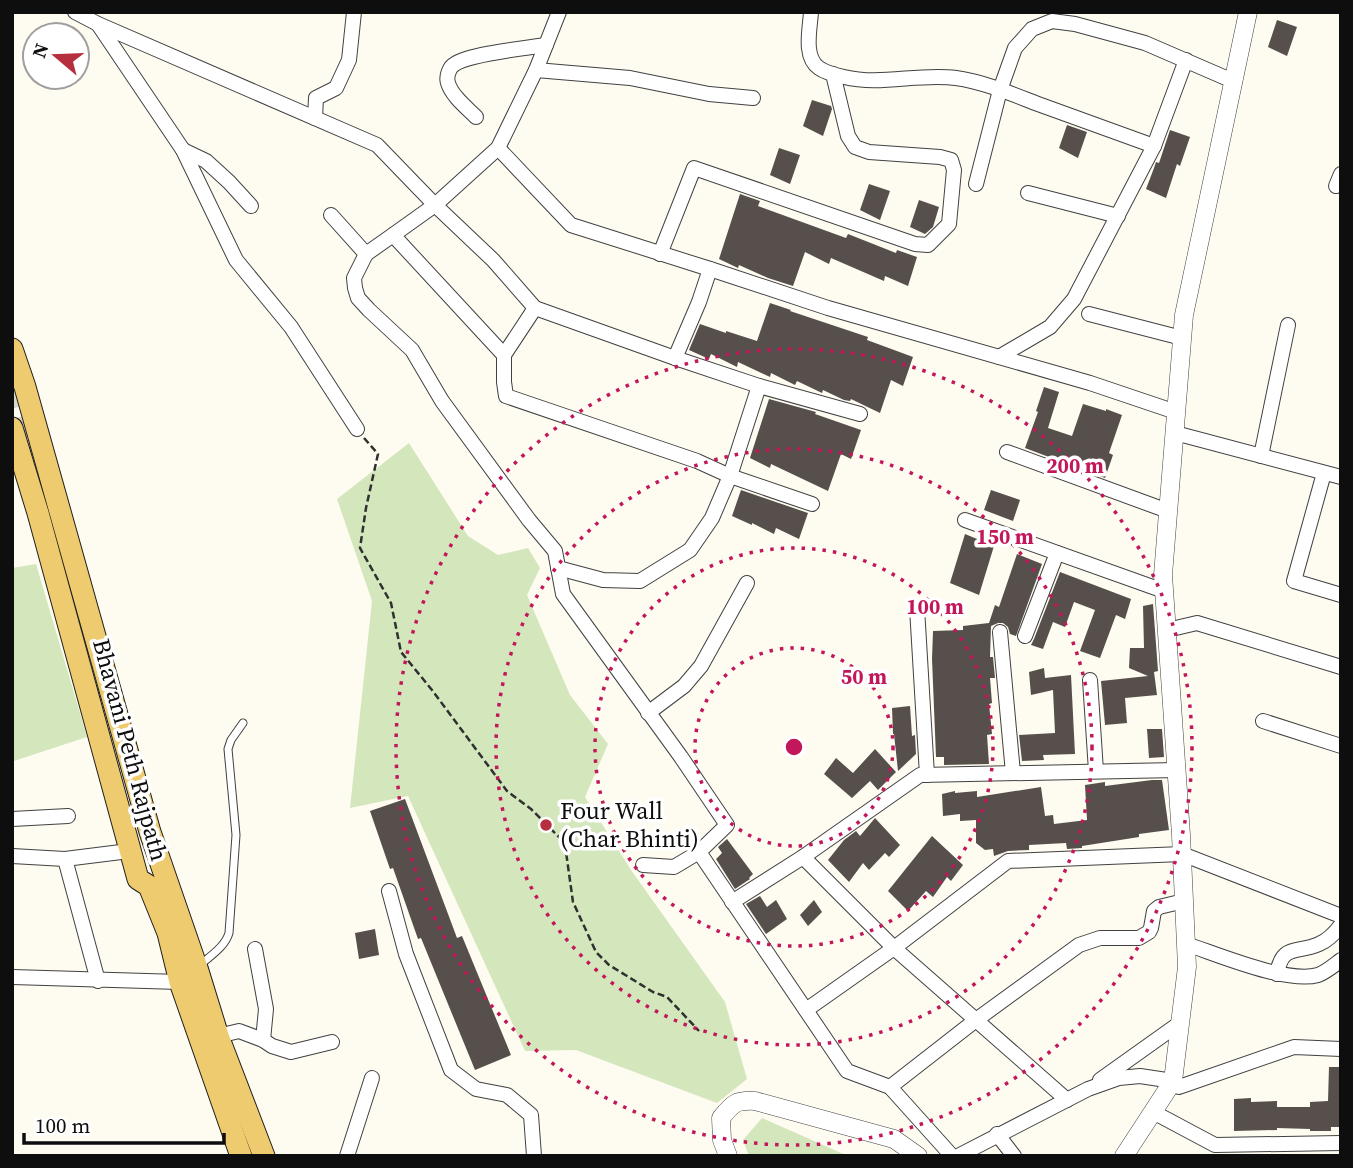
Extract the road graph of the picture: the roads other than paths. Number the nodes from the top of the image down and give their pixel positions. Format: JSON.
{"nodes":[{"id":1,"x":75,"y":12,"type":"edge"},
{"id":2,"x":354,"y":12,"type":"edge"},
{"id":3,"x":559,"y":12,"type":"edge"},
{"id":4,"x":811,"y":12,"type":"edge"},
{"id":5,"x":1248,"y":12,"type":"edge"},
{"id":6,"x":99,"y":24,"type":"junction"},
{"id":7,"x":546,"y":45,"type":"junction"},
{"id":8,"x":1186,"y":61,"type":"junction"},
{"id":9,"x":536,"y":70,"type":"junction"},
{"id":10,"x":832,"y":74,"type":"junction"},
{"id":11,"x":1233,"y":81,"type":"junction"},
{"id":12,"x":1000,"y":90,"type":"junction"},
{"id":13,"x":753,"y":98,"type":"dead end"},
{"id":14,"x":475,"y":117,"type":"dead end"},
{"id":15,"x":315,"y":118,"type":"junction"},
{"id":16,"x":1154,"y":146,"type":"junction"},
{"id":17,"x":498,"y":148,"type":"junction"},
{"id":18,"x":183,"y":150,"type":"junction"},
{"id":19,"x":976,"y":184,"type":"dead end"},
{"id":20,"x":1028,"y":193,"type":"dead end"},
{"id":21,"x":435,"y":205,"type":"junction"},
{"id":22,"x":251,"y":206,"type":"dead end"},
{"id":23,"x":331,"y":215,"type":"dead end"},
{"id":24,"x":1118,"y":216,"type":"junction"},
{"id":25,"x":393,"y":235,"type":"junction"},
{"id":26,"x":366,"y":254,"type":"junction"},
{"id":27,"x":660,"y":254,"type":"junction"},
{"id":28,"x":710,"y":269,"type":"junction"},
{"id":29,"x":535,"y":308,"type":"junction"},
{"id":30,"x":1089,"y":314,"type":"dead end"},
{"id":31,"x":1288,"y":325,"type":"dead end"},
{"id":32,"x":1182,"y":338,"type":"junction"},
{"id":33,"x":12,"y":349,"type":"edge"},
{"id":34,"x":504,"y":355,"type":"junction"},
{"id":35,"x":999,"y":357,"type":"junction"},
{"id":36,"x":675,"y":358,"type":"junction"},
{"id":37,"x":759,"y":386,"type":"junction"},
{"id":38,"x":1176,"y":412,"type":"junction"},
{"id":39,"x":860,"y":414,"type":"dead end"},
{"id":40,"x":12,"y":428,"type":"edge"},
{"id":41,"x":357,"y":429,"type":"road end"},
{"id":42,"x":1175,"y":433,"type":"junction"},
{"id":43,"x":1007,"y":452,"type":"dead end"},
{"id":44,"x":32,"y":456,"type":"tunnel mouth"},
{"id":45,"x":1261,"y":456,"type":"junction"},
{"id":46,"x":1324,"y":472,"type":"junction"},
{"id":47,"x":730,"y":476,"type":"junction"},
{"id":48,"x":1341,"y":477,"type":"edge"},
{"id":49,"x":812,"y":504,"type":"dead end"},
{"id":50,"x":1168,"y":511,"type":"junction"},
{"id":51,"x":965,"y":520,"type":"dead end"},
{"id":52,"x":1057,"y":553,"type":"junction"},
{"id":53,"x":558,"y":568,"type":"junction"},
{"id":54,"x":747,"y":583,"type":"dead end"},
{"id":55,"x":1164,"y":591,"type":"junction"},
{"id":56,"x":1341,"y":594,"type":"edge"},
{"id":57,"x":917,"y":608,"type":"dead end"},
{"id":58,"x":1167,"y":630,"type":"junction"},
{"id":59,"x":1000,"y":632,"type":"dead end"},
{"id":60,"x":1024,"y":636,"type":"dead end"},
{"id":61,"x":1341,"y":667,"type":"edge"},
{"id":62,"x":1090,"y":680,"type":"dead end"},
{"id":63,"x":648,"y":713,"type":"junction"},
{"id":64,"x":1263,"y":721,"type":"dead end"},
{"id":65,"x":243,"y":723,"type":"dead end"},
{"id":66,"x":1341,"y":746,"type":"edge"},
{"id":67,"x":1177,"y":770,"type":"junction"},
{"id":68,"x":1096,"y":771,"type":"junction"},
{"id":69,"x":1013,"y":773,"type":"junction"},
{"id":70,"x":927,"y":775,"type":"junction"},
{"id":71,"x":68,"y":816,"type":"dead end"},
{"id":72,"x":12,"y":819,"type":"edge"},
{"id":73,"x":129,"y":850,"type":"junction"},
{"id":74,"x":699,"y":852,"type":"junction"},
{"id":75,"x":1182,"y":854,"type":"junction"},
{"id":76,"x":12,"y":856,"type":"edge"},
{"id":77,"x":803,"y":857,"type":"junction"},
{"id":78,"x":65,"y":859,"type":"junction"},
{"id":79,"x":643,"y":865,"type":"dead end"},
{"id":80,"x":149,"y":886,"type":"junction"},
{"id":81,"x":389,"y":891,"type":"dead end"},
{"id":82,"x":732,"y":901,"type":"junction"},
{"id":83,"x":1184,"y":901,"type":"junction"},
{"id":84,"x":1341,"y":916,"type":"edge"},
{"id":85,"x":1341,"y":925,"type":"edge"},
{"id":86,"x":1186,"y":944,"type":"junction"},
{"id":87,"x":894,"y":948,"type":"junction"},
{"id":88,"x":255,"y":949,"type":"dead end"},
{"id":89,"x":1341,"y":960,"type":"edge"},
{"id":90,"x":197,"y":968,"type":"junction"},
{"id":91,"x":1277,"y":974,"type":"junction"},
{"id":92,"x":12,"y":976,"type":"edge"},
{"id":93,"x":97,"y":981,"type":"junction"},
{"id":94,"x":180,"y":982,"type":"junction"},
{"id":95,"x":806,"y":1010,"type":"junction"},
{"id":96,"x":976,"y":1020,"type":"junction"},
{"id":97,"x":1180,"y":1023,"type":"junction"},
{"id":98,"x":218,"y":1037,"type":"junction"},
{"id":99,"x":263,"y":1040,"type":"junction"},
{"id":100,"x":332,"y":1042,"type":"dead end"},
{"id":101,"x":1341,"y":1049,"type":"edge"},
{"id":102,"x":372,"y":1079,"type":"dead end"},
{"id":103,"x":1173,"y":1081,"type":"junction"},
{"id":104,"x":890,"y":1087,"type":"junction"},
{"id":105,"x":1087,"y":1089,"type":"junction"},
{"id":106,"x":1067,"y":1100,"type":"junction"},
{"id":107,"x":1153,"y":1112,"type":"junction"},
{"id":108,"x":997,"y":1134,"type":"junction"},
{"id":109,"x":1341,"y":1143,"type":"edge"},
{"id":110,"x":241,"y":1156,"type":"edge"},
{"id":111,"x":264,"y":1156,"type":"edge"},
{"id":112,"x":347,"y":1156,"type":"edge"},
{"id":113,"x":534,"y":1156,"type":"edge"},
{"id":114,"x":728,"y":1156,"type":"edge"},
{"id":115,"x":918,"y":1156,"type":"edge"},
{"id":116,"x":952,"y":1156,"type":"edge"},
{"id":117,"x":957,"y":1156,"type":"edge"},
{"id":118,"x":1014,"y":1156,"type":"edge"},
{"id":119,"x":1124,"y":1156,"type":"edge"}],
"edges":[{"from":1,"to":6,"type":"street"},
{"from":2,"to":15,"type":"street"},
{"from":3,"to":7,"type":"street"},
{"from":4,"to":10,"type":"street"},
{"from":5,"to":11,"type":"street"},
{"from":6,"to":15,"type":"street"},
{"from":6,"to":18,"type":"street"},
{"from":7,"to":9,"type":"street"},
{"from":7,"to":14,"type":"street"},
{"from":8,"to":11,"type":"street"},
{"from":8,"to":12,"type":"street"},
{"from":8,"to":16,"type":"street"},
{"from":9,"to":13,"type":"street"},
{"from":9,"to":17,"type":"street"},
{"from":10,"to":12,"type":"street"},
{"from":10,"to":27,"type":"street"},
{"from":11,"to":32,"type":"street"},
{"from":12,"to":16,"type":"street"},
{"from":12,"to":19,"type":"street"},
{"from":15,"to":21,"type":"street"},
{"from":16,"to":24,"type":"street"},
{"from":17,"to":21,"type":"street"},
{"from":17,"to":27,"type":"street"},
{"from":18,"to":22,"type":"street"},
{"from":18,"to":41,"type":"street"},
{"from":20,"to":24,"type":"street"},
{"from":21,"to":25,"type":"street"},
{"from":21,"to":29,"type":"street"},
{"from":23,"to":26,"type":"street"},
{"from":24,"to":35,"type":"street"},
{"from":25,"to":26,"type":"street"},
{"from":25,"to":34,"type":"street"},
{"from":26,"to":53,"type":"street"},
{"from":27,"to":28,"type":"street"},
{"from":28,"to":35,"type":"street"},
{"from":28,"to":36,"type":"street"},
{"from":29,"to":34,"type":"street"},
{"from":29,"to":36,"type":"street"},
{"from":30,"to":32,"type":"street"},
{"from":31,"to":45,"type":"street"},
{"from":32,"to":38,"type":"street"},
{"from":33,"to":90,"type":"main road"},
{"from":34,"to":47,"type":"street"},
{"from":35,"to":38,"type":"street"},
{"from":36,"to":37,"type":"street"},
{"from":37,"to":39,"type":"street"},
{"from":37,"to":47,"type":"street"},
{"from":38,"to":42,"type":"street"},
{"from":40,"to":73,"type":"main road","name":"Bhavani Peth Rajpath"},
{"from":42,"to":45,"type":"street"},
{"from":42,"to":50,"type":"street"},
{"from":43,"to":50,"type":"street"},
{"from":44,"to":80,"type":"main road"},
{"from":45,"to":46,"type":"street"},
{"from":46,"to":48,"type":"street"},
{"from":46,"to":56,"type":"street"},
{"from":47,"to":49,"type":"street"},
{"from":47,"to":53,"type":"street"},
{"from":50,"to":55,"type":"street"},
{"from":51,"to":52,"type":"street"},
{"from":52,"to":55,"type":"street"},
{"from":52,"to":60,"type":"street"},
{"from":53,"to":63,"type":"street"},
{"from":54,"to":63,"type":"street"},
{"from":55,"to":58,"type":"street"},
{"from":57,"to":70,"type":"street"},
{"from":58,"to":61,"type":"street"},
{"from":58,"to":67,"type":"street"},
{"from":59,"to":69,"type":"street"},
{"from":62,"to":68,"type":"street"},
{"from":63,"to":74,"type":"street"},
{"from":64,"to":66,"type":"street"},
{"from":65,"to":90,"type":"lane"},
{"from":67,"to":68,"type":"street"},
{"from":67,"to":75,"type":"street"},
{"from":68,"to":69,"type":"street"},
{"from":69,"to":70,"type":"street"},
{"from":70,"to":77,"type":"street"},
{"from":71,"to":72,"type":"street"},
{"from":73,"to":78,"type":"street"},
{"from":73,"to":80,"type":"main road","name":"Bhavani Peth Rajpath"},
{"from":74,"to":79,"type":"street"},
{"from":74,"to":82,"type":"street"},
{"from":75,"to":83,"type":"street"},
{"from":75,"to":84,"type":"street"},
{"from":75,"to":87,"type":"street"},
{"from":76,"to":78,"type":"street"},
{"from":77,"to":82,"type":"street"},
{"from":77,"to":87,"type":"street"},
{"from":78,"to":93,"type":"street"},
{"from":80,"to":94,"type":"main road","name":"Bhavani Peth Rajpath"},
{"from":81,"to":113,"type":"street"},
{"from":82,"to":95,"type":"street"},
{"from":83,"to":86,"type":"street"},
{"from":83,"to":96,"type":"street"},
{"from":85,"to":91,"type":"street"},
{"from":86,"to":91,"type":"street"},
{"from":86,"to":97,"type":"street"},
{"from":87,"to":95,"type":"street"},
{"from":87,"to":96,"type":"street"},
{"from":88,"to":99,"type":"street"},
{"from":89,"to":91,"type":"street"},
{"from":90,"to":94,"type":"lane"},
{"from":90,"to":98,"type":"main road"},
{"from":92,"to":93,"type":"street"},
{"from":93,"to":94,"type":"street"},
{"from":94,"to":110,"type":"main road","name":"Bhavani Peth Rajpath"},
{"from":95,"to":104,"type":"street"},
{"from":96,"to":104,"type":"street"},
{"from":96,"to":106,"type":"street"},
{"from":97,"to":103,"type":"street"},
{"from":97,"to":105,"type":"street"},
{"from":98,"to":99,"type":"street"},
{"from":98,"to":111,"type":"main road"},
{"from":99,"to":100,"type":"street"},
{"from":101,"to":103,"type":"street"},
{"from":102,"to":112,"type":"street"},
{"from":103,"to":105,"type":"street"},
{"from":103,"to":107,"type":"street"},
{"from":104,"to":116,"type":"street"},
{"from":105,"to":106,"type":"street"},
{"from":106,"to":108,"type":"street"},
{"from":107,"to":109,"type":"street"},
{"from":107,"to":119,"type":"street"},
{"from":108,"to":117,"type":"street"},
{"from":108,"to":118,"type":"street"},
{"from":114,"to":115,"type":"street"}]}
